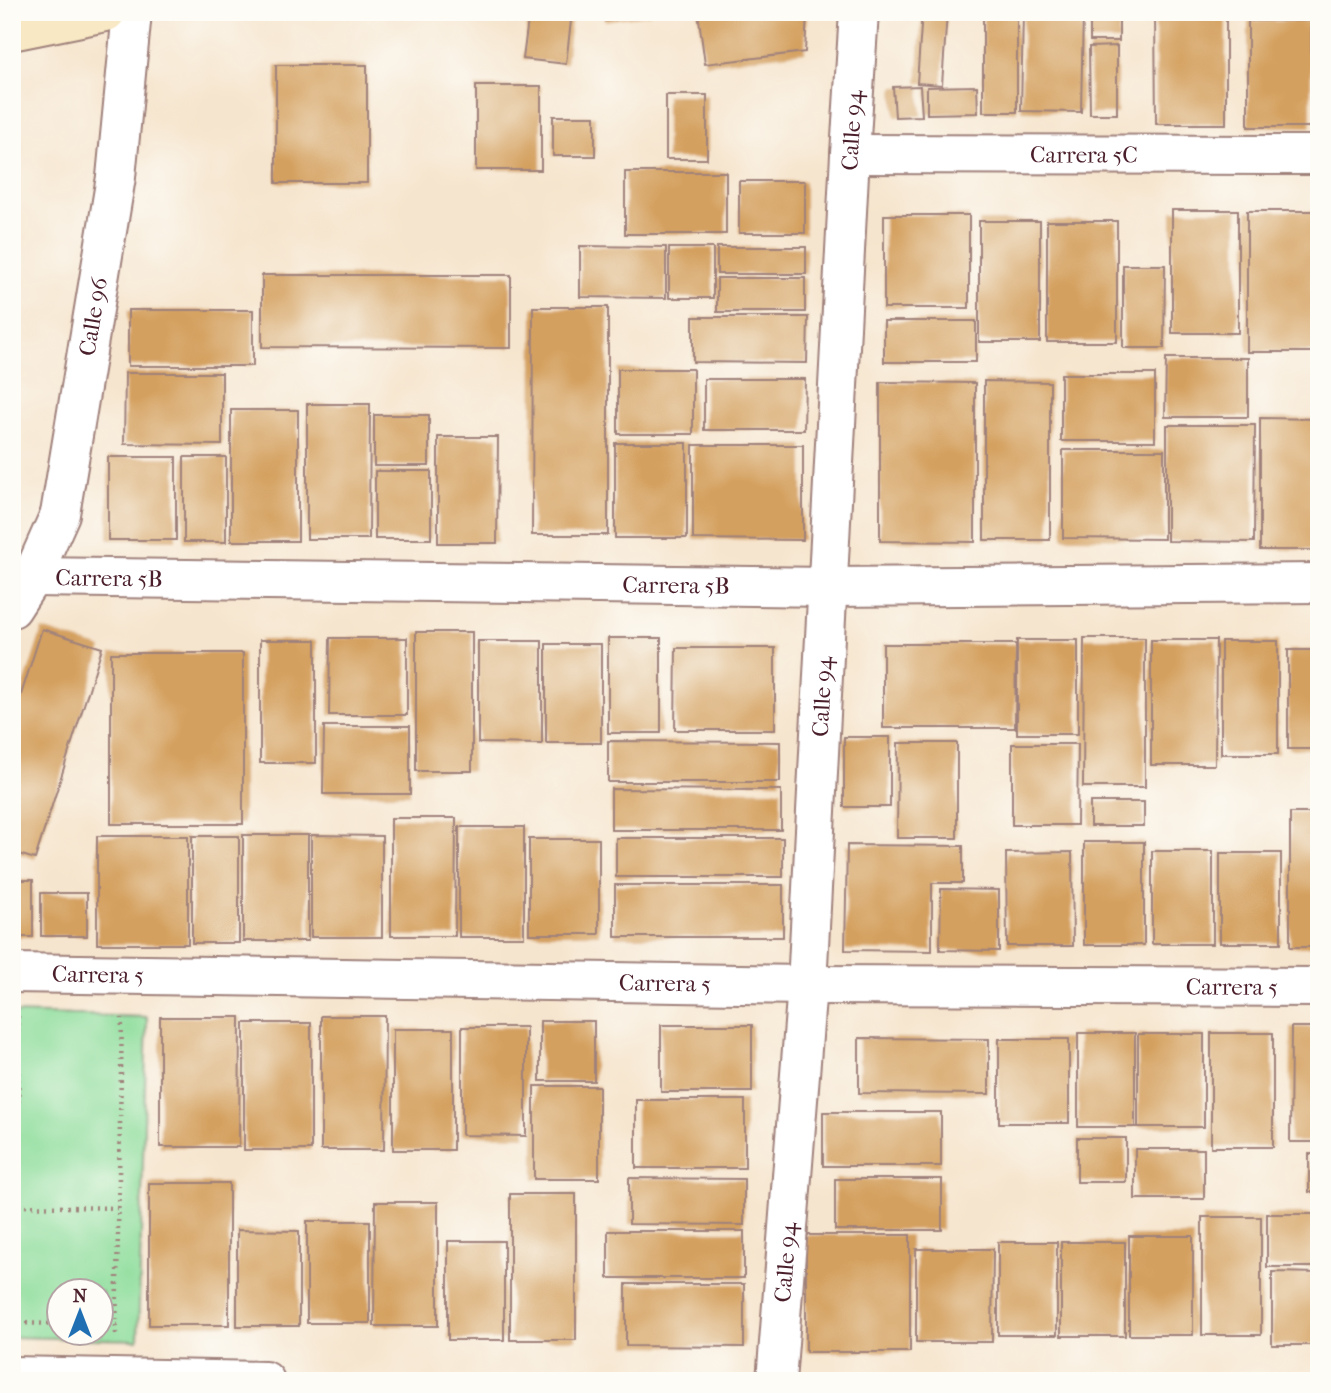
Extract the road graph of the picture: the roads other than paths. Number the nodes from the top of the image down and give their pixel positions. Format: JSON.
{"nodes":[{"id":1,"x":106,"y":12,"type":"edge"},
{"id":2,"x":132,"y":12,"type":"edge"},
{"id":3,"x":859,"y":12,"type":"edge"},
{"id":4,"x":12,"y":31,"type":"edge"},
{"id":5,"x":850,"y":154,"type":"junction"},
{"id":6,"x":1319,"y":155,"type":"edge"},
{"id":7,"x":1319,"y":583,"type":"edge"},
{"id":8,"x":829,"y":587,"type":"junction"},
{"id":9,"x":22,"y":592,"type":"edge"},
{"id":10,"x":15,"y":973,"type":"edge"},
{"id":11,"x":807,"y":985,"type":"junction"},
{"id":12,"x":1319,"y":987,"type":"edge"},
{"id":13,"x":12,"y":1376,"type":"edge"},
{"id":14,"x":265,"y":1381,"type":"edge"},
{"id":15,"x":776,"y":1381,"type":"edge"}],
"edges":[{"from":1,"to":4,"type":"main road"},
{"from":2,"to":9,"type":"street","name":"Calle 96"},
{"from":3,"to":5,"type":"street","name":"Calle 94"},
{"from":5,"to":6,"type":"street","name":"Carrera 5C"},
{"from":5,"to":8,"type":"street","name":"Calle 94"},
{"from":7,"to":8,"type":"street","name":"Carrera 5B"},
{"from":8,"to":9,"type":"street","name":"Carrera 5B"},
{"from":8,"to":11,"type":"street","name":"Calle 94"},
{"from":10,"to":11,"type":"street","name":"Carrera 5"},
{"from":11,"to":12,"type":"street","name":"Carrera 5"},
{"from":11,"to":15,"type":"street","name":"Calle 94"},
{"from":13,"to":14,"type":"street"}]}
